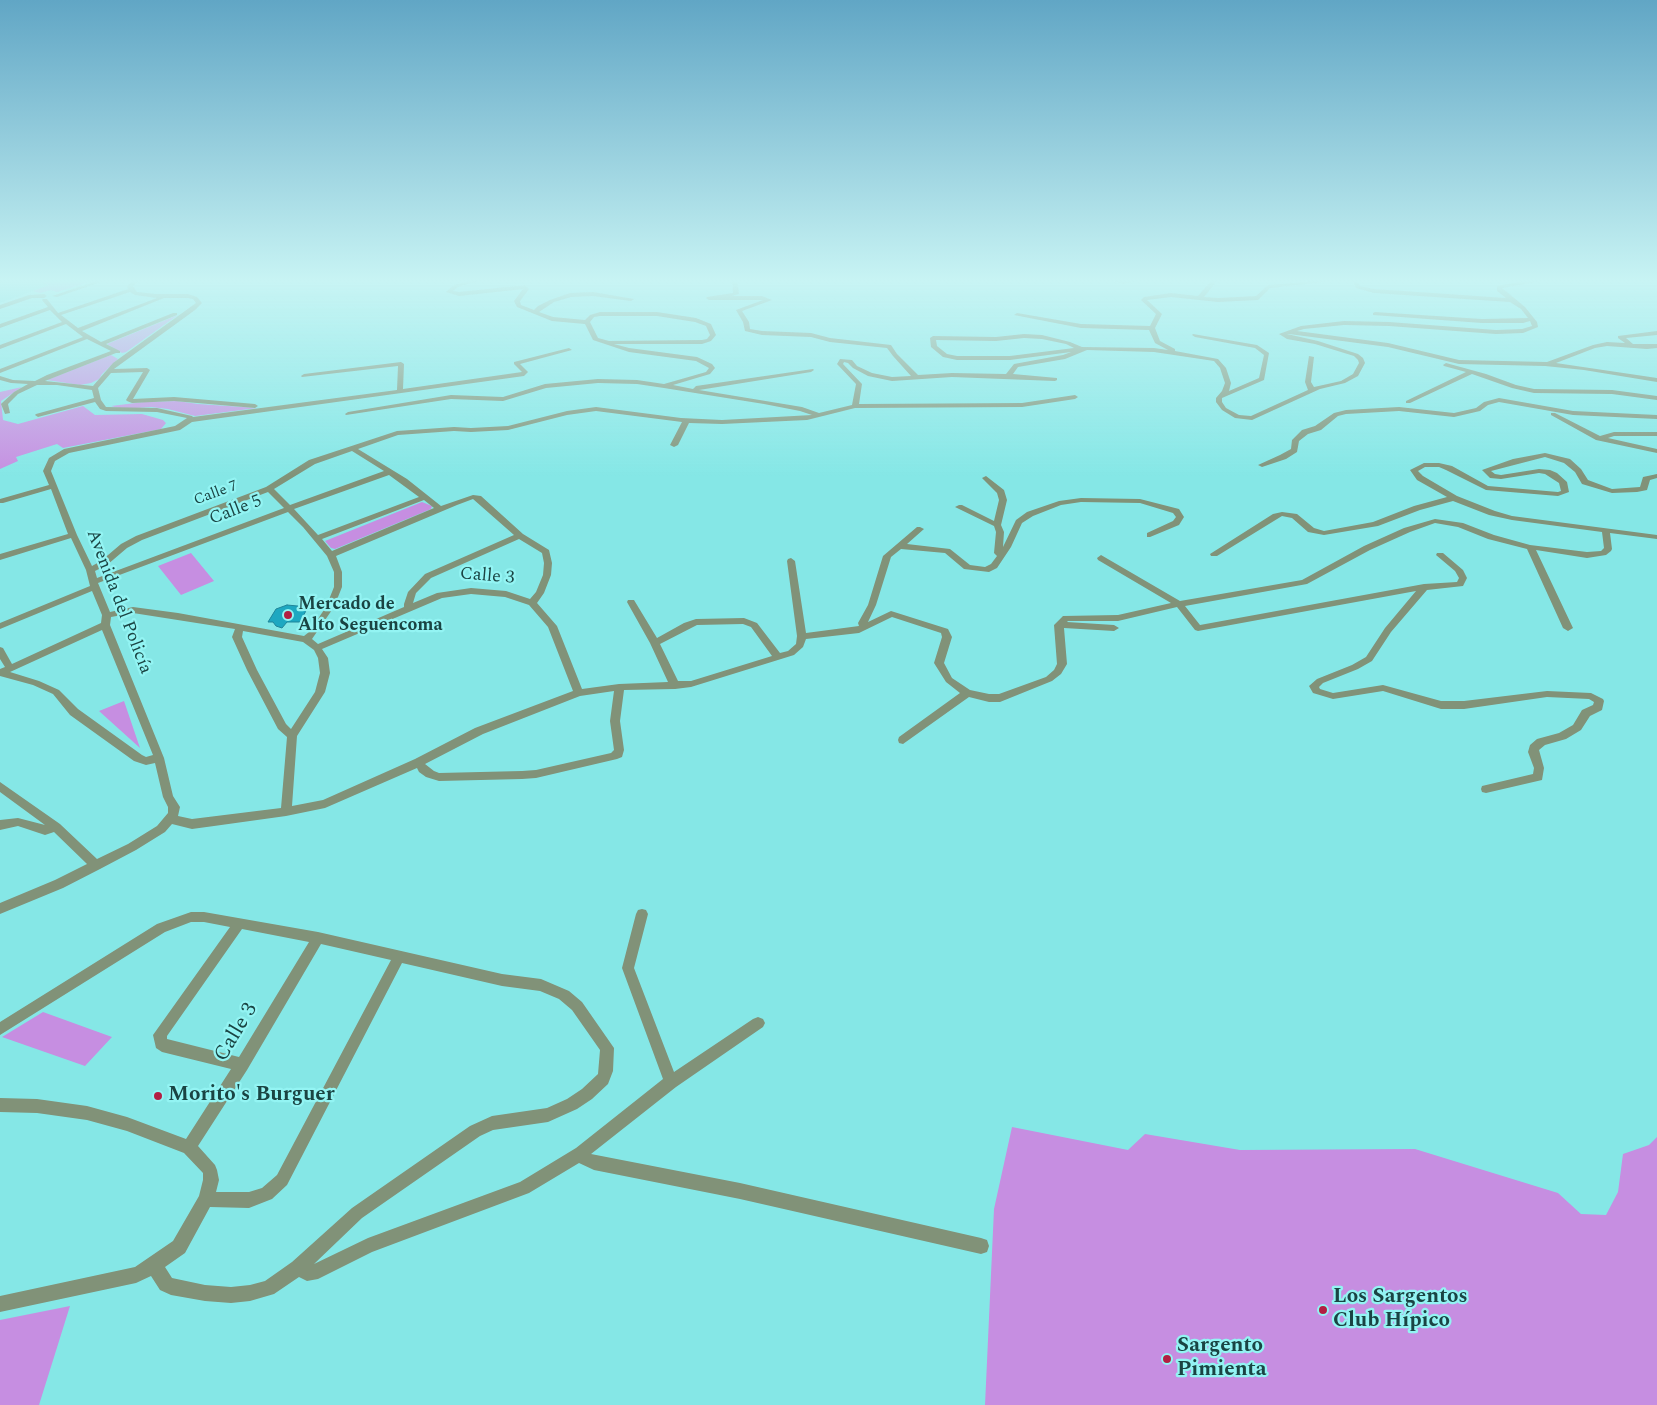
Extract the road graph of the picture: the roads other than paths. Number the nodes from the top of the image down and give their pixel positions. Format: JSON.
{"nodes":[{"id":1,"x":66,"y":346,"type":"edge"},
{"id":2,"x":104,"y":346,"type":"edge"},
{"id":3,"x":141,"y":346,"type":"edge"},
{"id":4,"x":608,"y":346,"type":"edge"},
{"id":5,"x":885,"y":346,"type":"edge"},
{"id":6,"x":934,"y":346,"type":"edge"},
{"id":7,"x":1074,"y":346,"type":"edge"},
{"id":8,"x":1166,"y":346,"type":"edge"},
{"id":9,"x":1250,"y":346,"type":"edge"},
{"id":10,"x":1327,"y":346,"type":"edge"},
{"id":11,"x":1384,"y":346,"type":"edge"},
{"id":12,"x":1600,"y":346,"type":"edge"},
{"id":13,"x":1627,"y":346,"type":"edge"},
{"id":14,"x":1632,"y":346,"type":"joint"},
{"id":15,"x":1657,"y":346,"type":"edge"},
{"id":16,"x":1081,"y":349,"type":"junction"},
{"id":17,"x":569,"y":350,"type":"dead end"},
{"id":18,"x":116,"y":351,"type":"junction"},
{"id":19,"x":1421,"y":352,"type":"junction"},
{"id":20,"x":1186,"y":355,"type":"junction"},
{"id":21,"x":126,"y":356,"type":"junction"},
{"id":22,"x":1310,"y":357,"type":"dead end"},
{"id":23,"x":1545,"y":364,"type":"junction"},
{"id":24,"x":811,"y":370,"type":"dead end"},
{"id":25,"x":0,"y":371,"type":"edge"},
{"id":26,"x":108,"y":371,"type":"junction"},
{"id":27,"x":1471,"y":372,"type":"junction"},
{"id":28,"x":304,"y":376,"type":"dead end"},
{"id":29,"x":1008,"y":376,"type":"junction"},
{"id":30,"x":0,"y":378,"type":"edge"},
{"id":31,"x":917,"y":378,"type":"junction"},
{"id":32,"x":1055,"y":379,"type":"dead end"},
{"id":33,"x":1657,"y":380,"type":"edge"},
{"id":34,"x":681,"y":381,"type":"junction"},
{"id":35,"x":39,"y":382,"type":"junction"},
{"id":36,"x":664,"y":386,"type":"junction"},
{"id":37,"x":95,"y":388,"type":"junction"},
{"id":38,"x":693,"y":389,"type":"junction"},
{"id":39,"x":1314,"y":390,"type":"junction"},
{"id":40,"x":400,"y":392,"type":"junction"},
{"id":41,"x":1075,"y":398,"type":"dead end"},
{"id":42,"x":1219,"y":398,"type":"junction"},
{"id":43,"x":1657,"y":398,"type":"edge"},
{"id":44,"x":98,"y":399,"type":"junction"},
{"id":45,"x":337,"y":401,"type":"junction"},
{"id":46,"x":1408,"y":402,"type":"dead end"},
{"id":47,"x":855,"y":406,"type":"junction"},
{"id":48,"x":1536,"y":407,"type":"junction"},
{"id":49,"x":263,"y":409,"type":"junction"},
{"id":50,"x":7,"y":413,"type":"dead end"},
{"id":51,"x":816,"y":414,"type":"junction"},
{"id":52,"x":38,"y":415,"type":"dead end"},
{"id":53,"x":1657,"y":418,"type":"edge"},
{"id":54,"x":190,"y":420,"type":"junction"},
{"id":55,"x":686,"y":420,"type":"junction"},
{"id":56,"x":1657,"y":434,"type":"edge"},
{"id":57,"x":1599,"y":438,"type":"junction"},
{"id":58,"x":674,"y":445,"type":"dead end"},
{"id":59,"x":354,"y":449,"type":"junction"},
{"id":60,"x":1657,"y":451,"type":"edge"},
{"id":61,"x":1262,"y":465,"type":"dead end"},
{"id":62,"x":389,"y":472,"type":"junction"},
{"id":63,"x":1657,"y":476,"type":"edge"},
{"id":64,"x":986,"y":478,"type":"dead end"},
{"id":65,"x":54,"y":486,"type":"junction"},
{"id":66,"x":269,"y":488,"type":"junction"},
{"id":67,"x":423,"y":498,"type":"junction"},
{"id":68,"x":1454,"y":498,"type":"junction"},
{"id":69,"x":3,"y":502,"type":"dead end"},
{"id":70,"x":290,"y":508,"type":"junction"},
{"id":71,"x":959,"y":508,"type":"dead end"},
{"id":72,"x":1418,"y":508,"type":"junction"},
{"id":73,"x":440,"y":509,"type":"junction"},
{"id":74,"x":1436,"y":521,"type":"junction"},
{"id":75,"x":997,"y":525,"type":"junction"},
{"id":76,"x":920,"y":529,"type":"dead end"},
{"id":77,"x":1606,"y":530,"type":"junction"},
{"id":78,"x":73,"y":535,"type":"junction"},
{"id":79,"x":1150,"y":535,"type":"dead end"},
{"id":80,"x":520,"y":536,"type":"junction"},
{"id":81,"x":1657,"y":537,"type":"edge"},
{"id":82,"x":317,"y":538,"type":"junction"},
{"id":83,"x":900,"y":546,"type":"junction"},
{"id":84,"x":1530,"y":547,"type":"junction"},
{"id":85,"x":1214,"y":554,"type":"dead end"},
{"id":86,"x":1440,"y":554,"type":"dead end"},
{"id":87,"x":331,"y":555,"type":"junction"},
{"id":88,"x":1001,"y":555,"type":"junction"},
{"id":89,"x":0,"y":558,"type":"edge"},
{"id":90,"x":1101,"y":558,"type":"dead end"},
{"id":91,"x":791,"y":561,"type":"dead end"},
{"id":92,"x":90,"y":570,"type":"junction"},
{"id":93,"x":94,"y":585,"type":"junction"},
{"id":94,"x":1424,"y":587,"type":"junction"},
{"id":95,"x":631,"y":602,"type":"dead end"},
{"id":96,"x":532,"y":603,"type":"junction"},
{"id":97,"x":1179,"y":604,"type":"junction"},
{"id":98,"x":409,"y":608,"type":"junction"},
{"id":99,"x":107,"y":614,"type":"junction"},
{"id":100,"x":105,"y":625,"type":"junction"},
{"id":101,"x":1058,"y":625,"type":"junction"},
{"id":102,"x":0,"y":626,"type":"edge"},
{"id":103,"x":243,"y":627,"type":"junction"},
{"id":104,"x":864,"y":628,"type":"junction"},
{"id":105,"x":1114,"y":628,"type":"dead end"},
{"id":106,"x":1568,"y":628,"type":"dead end"},
{"id":107,"x":802,"y":636,"type":"junction"},
{"id":108,"x":306,"y":639,"type":"junction"},
{"id":109,"x":655,"y":643,"type":"junction"},
{"id":110,"x":317,"y":648,"type":"junction"},
{"id":111,"x":0,"y":650,"type":"edge"},
{"id":112,"x":779,"y":658,"type":"junction"},
{"id":113,"x":10,"y":668,"type":"junction"},
{"id":114,"x":0,"y":673,"type":"edge"},
{"id":115,"x":675,"y":686,"type":"junction"},
{"id":116,"x":620,"y":687,"type":"junction"},
{"id":117,"x":579,"y":693,"type":"junction"},
{"id":118,"x":967,"y":693,"type":"junction"},
{"id":119,"x":292,"y":736,"type":"junction"},
{"id":120,"x":903,"y":740,"type":"dead end"},
{"id":121,"x":159,"y":758,"type":"junction"},
{"id":122,"x":418,"y":762,"type":"junction"},
{"id":123,"x":0,"y":786,"type":"edge"},
{"id":124,"x":1486,"y":789,"type":"dead end"},
{"id":125,"x":286,"y":812,"type":"junction"},
{"id":126,"x":171,"y":819,"type":"junction"},
{"id":127,"x":0,"y":825,"type":"edge"},
{"id":128,"x":56,"y":827,"type":"junction"},
{"id":129,"x":96,"y":866,"type":"junction"},
{"id":130,"x":0,"y":908,"type":"edge"},
{"id":131,"x":642,"y":914,"type":"dead end"},
{"id":132,"x":240,"y":922,"type":"junction"},
{"id":133,"x":318,"y":938,"type":"junction"},
{"id":134,"x":399,"y":957,"type":"junction"},
{"id":135,"x":758,"y":1023,"type":"dead end"},
{"id":136,"x":0,"y":1029,"type":"edge"},
{"id":137,"x":242,"y":1065,"type":"junction"},
{"id":138,"x":671,"y":1082,"type":"junction"},
{"id":139,"x":0,"y":1105,"type":"edge"},
{"id":140,"x":189,"y":1147,"type":"junction"},
{"id":141,"x":581,"y":1153,"type":"junction"},
{"id":142,"x":206,"y":1199,"type":"junction"},
{"id":143,"x":981,"y":1246,"type":"dead end"},
{"id":144,"x":156,"y":1265,"type":"junction"},
{"id":145,"x":298,"y":1268,"type":"junction"},
{"id":146,"x":0,"y":1304,"type":"edge"}],
"edges":[{"from":1,"to":25,"type":"street"},
{"from":2,"to":18,"type":"street"},
{"from":3,"to":21,"type":"street"},
{"from":4,"to":34,"type":"street"},
{"from":5,"to":31,"type":"street"},
{"from":6,"to":16,"type":"street"},
{"from":7,"to":16,"type":"street"},
{"from":8,"to":20,"type":"street"},
{"from":9,"to":42,"type":"street"},
{"from":10,"to":39,"type":"street"},
{"from":11,"to":19,"type":"street"},
{"from":12,"to":23,"type":"street"},
{"from":13,"to":14,"type":"street"},
{"from":14,"to":15,"type":"street"},
{"from":16,"to":20,"type":"street"},
{"from":16,"to":29,"type":"street"},
{"from":17,"to":40,"type":"street"},
{"from":18,"to":21,"type":"street"},
{"from":18,"to":35,"type":"street"},
{"from":19,"to":23,"type":"street"},
{"from":19,"to":27,"type":"street"},
{"from":20,"to":42,"type":"street"},
{"from":21,"to":26,"type":"street"},
{"from":22,"to":39,"type":"street"},
{"from":23,"to":33,"type":"street"},
{"from":24,"to":38,"type":"street"},
{"from":26,"to":37,"type":"street"},
{"from":26,"to":49,"type":"street"},
{"from":27,"to":43,"type":"street"},
{"from":27,"to":46,"type":"street"},
{"from":28,"to":40,"type":"street"},
{"from":29,"to":31,"type":"street"},
{"from":29,"to":32,"type":"street"},
{"from":30,"to":35,"type":"street"},
{"from":31,"to":47,"type":"street"},
{"from":34,"to":36,"type":"street"},
{"from":34,"to":38,"type":"street"},
{"from":35,"to":37,"type":"street"},
{"from":35,"to":50,"type":"street"},
{"from":36,"to":38,"type":"street"},
{"from":36,"to":45,"type":"street"},
{"from":37,"to":44,"type":"street"},
{"from":38,"to":51,"type":"street"},
{"from":39,"to":42,"type":"street"},
{"from":40,"to":45,"type":"street"},
{"from":41,"to":47,"type":"street","name":"Calle 7"},
{"from":44,"to":52,"type":"street"},
{"from":44,"to":54,"type":"street"},
{"from":45,"to":49,"type":"street"},
{"from":47,"to":51,"type":"street","name":"Calle 7"},
{"from":48,"to":53,"type":"street"},
{"from":48,"to":57,"type":"street"},
{"from":48,"to":61,"type":"street"},
{"from":49,"to":54,"type":"street"},
{"from":51,"to":55,"type":"street","name":"Calle 7"},
{"from":54,"to":65,"type":"street","name":"Avenida del Policía"},
{"from":55,"to":58,"type":"street"},
{"from":55,"to":59,"type":"street","name":"Calle 7"},
{"from":56,"to":57,"type":"street"},
{"from":57,"to":60,"type":"street"},
{"from":59,"to":62,"type":"street"},
{"from":59,"to":66,"type":"street","name":"Calle 7"},
{"from":62,"to":67,"type":"street"},
{"from":62,"to":70,"type":"street","name":"Calle 5"},
{"from":63,"to":68,"type":"street"},
{"from":64,"to":75,"type":"street"},
{"from":65,"to":69,"type":"street"},
{"from":65,"to":78,"type":"street","name":"Avenida del Policía"},
{"from":66,"to":70,"type":"street"},
{"from":66,"to":92,"type":"street","name":"Calle 7"},
{"from":67,"to":73,"type":"street"},
{"from":67,"to":82,"type":"street"},
{"from":68,"to":72,"type":"street"},
{"from":68,"to":77,"type":"street"},
{"from":70,"to":82,"type":"street"},
{"from":70,"to":93,"type":"street","name":"Calle 5"},
{"from":71,"to":75,"type":"street"},
{"from":72,"to":74,"type":"street"},
{"from":72,"to":85,"type":"street"},
{"from":73,"to":80,"type":"street"},
{"from":73,"to":87,"type":"street"},
{"from":74,"to":84,"type":"street"},
{"from":74,"to":97,"type":"street"},
{"from":75,"to":88,"type":"street"},
{"from":76,"to":83,"type":"street"},
{"from":77,"to":81,"type":"street"},
{"from":77,"to":84,"type":"street"},
{"from":78,"to":89,"type":"street"},
{"from":78,"to":92,"type":"street","name":"Avenida del Policía"},
{"from":79,"to":88,"type":"street"},
{"from":80,"to":96,"type":"street"},
{"from":80,"to":98,"type":"street"},
{"from":82,"to":87,"type":"street"},
{"from":83,"to":88,"type":"street"},
{"from":83,"to":104,"type":"street"},
{"from":84,"to":106,"type":"street"},
{"from":86,"to":94,"type":"street"},
{"from":87,"to":108,"type":"street"},
{"from":90,"to":97,"type":"street"},
{"from":91,"to":107,"type":"street"},
{"from":92,"to":93,"type":"street","name":"Avenida del Policía"},
{"from":93,"to":99,"type":"street","name":"Avenida del Policía"},
{"from":93,"to":102,"type":"street","name":"Calle 5"},
{"from":94,"to":97,"type":"street"},
{"from":94,"to":124,"type":"street"},
{"from":95,"to":109,"type":"street"},
{"from":96,"to":98,"type":"street","name":"Calle 3"},
{"from":96,"to":117,"type":"street","name":"Calle 3"},
{"from":97,"to":101,"type":"street"},
{"from":98,"to":110,"type":"street","name":"Calle 3"},
{"from":99,"to":100,"type":"street","name":"Avenida del Policía"},
{"from":99,"to":103,"type":"street"},
{"from":100,"to":113,"type":"street"},
{"from":100,"to":121,"type":"street","name":"Avenida del Policía"},
{"from":101,"to":105,"type":"street"},
{"from":101,"to":118,"type":"street"},
{"from":103,"to":108,"type":"street"},
{"from":103,"to":119,"type":"street"},
{"from":104,"to":107,"type":"street"},
{"from":104,"to":118,"type":"street"},
{"from":107,"to":112,"type":"street"},
{"from":108,"to":110,"type":"street"},
{"from":109,"to":112,"type":"street"},
{"from":109,"to":115,"type":"street"},
{"from":110,"to":119,"type":"street"},
{"from":111,"to":113,"type":"street"},
{"from":112,"to":115,"type":"street"},
{"from":113,"to":114,"type":"street"},
{"from":114,"to":121,"type":"street"},
{"from":115,"to":116,"type":"street"},
{"from":116,"to":117,"type":"street"},
{"from":116,"to":122,"type":"street"},
{"from":117,"to":122,"type":"street"},
{"from":118,"to":120,"type":"street"},
{"from":119,"to":125,"type":"street"},
{"from":121,"to":126,"type":"street","name":"Avenida del Policía"},
{"from":122,"to":125,"type":"street"},
{"from":123,"to":128,"type":"street"},
{"from":125,"to":126,"type":"street"},
{"from":126,"to":129,"type":"street"},
{"from":127,"to":128,"type":"street"},
{"from":128,"to":129,"type":"street"},
{"from":129,"to":130,"type":"street"},
{"from":131,"to":138,"type":"street"},
{"from":132,"to":133,"type":"street"},
{"from":132,"to":136,"type":"street"},
{"from":132,"to":137,"type":"street"},
{"from":133,"to":134,"type":"street"},
{"from":133,"to":137,"type":"street","name":"Calle 3"},
{"from":134,"to":142,"type":"street"},
{"from":134,"to":145,"type":"street"},
{"from":135,"to":138,"type":"street"},
{"from":137,"to":140,"type":"street","name":"Calle 3"},
{"from":138,"to":141,"type":"street"},
{"from":139,"to":140,"type":"street"},
{"from":140,"to":142,"type":"street"},
{"from":141,"to":143,"type":"street"},
{"from":141,"to":145,"type":"street"},
{"from":142,"to":144,"type":"street"},
{"from":144,"to":145,"type":"street"},
{"from":144,"to":146,"type":"street"}]}
